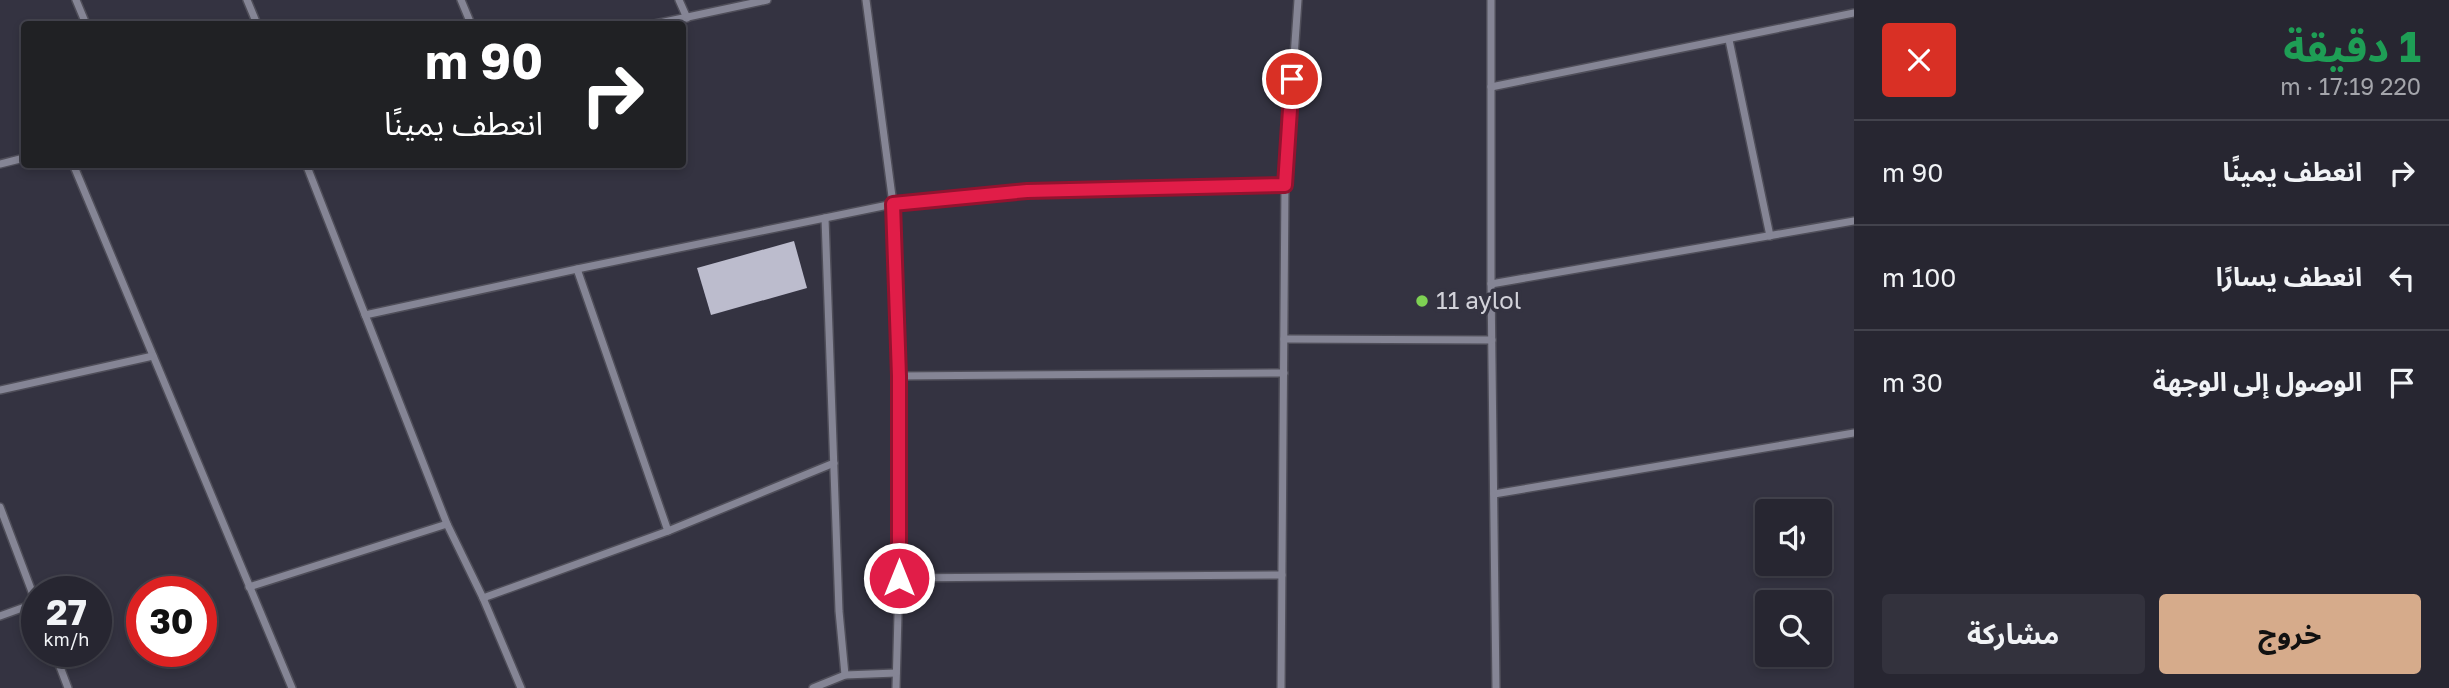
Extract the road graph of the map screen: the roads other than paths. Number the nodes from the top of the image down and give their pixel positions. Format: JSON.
{"nodes":[{"id":1,"x":76,"y":0,"type":"edge"},
{"id":2,"x":247,"y":0,"type":"edge"},
{"id":3,"x":461,"y":0,"type":"edge"},
{"id":4,"x":679,"y":0,"type":"edge"},
{"id":5,"x":767,"y":0,"type":"edge"},
{"id":6,"x":866,"y":0,"type":"edge"},
{"id":7,"x":1298,"y":0,"type":"edge"},
{"id":8,"x":1491,"y":0,"type":"edge"},
{"id":9,"x":1854,"y":13,"type":"edge"},
{"id":10,"x":687,"y":18,"type":"junction"},
{"id":11,"x":85,"y":21,"type":"edge"},
{"id":12,"x":256,"y":21,"type":"edge"},
{"id":13,"x":470,"y":21,"type":"edge"},
{"id":14,"x":671,"y":21,"type":"edge"},
{"id":15,"x":1729,"y":40,"type":"junction"},
{"id":16,"x":1491,"y":87,"type":"junction"},
{"id":17,"x":21,"y":159,"type":"edge"},
{"id":18,"x":0,"y":164,"type":"edge"},
{"id":19,"x":75,"y":168,"type":"edge"},
{"id":20,"x":308,"y":168,"type":"edge"},
{"id":21,"x":1285,"y":185,"type":"junction"},
{"id":22,"x":893,"y":204,"type":"junction"},
{"id":23,"x":825,"y":218,"type":"junction"},
{"id":24,"x":1854,"y":221,"type":"edge"},
{"id":25,"x":1770,"y":236,"type":"junction"},
{"id":26,"x":577,"y":269,"type":"junction"},
{"id":27,"x":1491,"y":284,"type":"junction"},
{"id":28,"x":365,"y":316,"type":"junction"},
{"id":29,"x":1284,"y":339,"type":"junction"},
{"id":30,"x":1492,"y":340,"type":"junction"},
{"id":31,"x":153,"y":356,"type":"junction"},
{"id":32,"x":1283,"y":373,"type":"junction"},
{"id":33,"x":899,"y":376,"type":"junction"},
{"id":34,"x":0,"y":390,"type":"edge"},
{"id":35,"x":1854,"y":432,"type":"edge"},
{"id":36,"x":834,"y":463,"type":"junction"},
{"id":37,"x":1494,"y":494,"type":"junction"},
{"id":38,"x":0,"y":507,"type":"edge"},
{"id":39,"x":447,"y":524,"type":"junction"},
{"id":40,"x":668,"y":531,"type":"junction"},
{"id":41,"x":26,"y":576,"type":"edge"},
{"id":42,"x":1282,"y":576,"type":"junction"},
{"id":43,"x":899,"y":578,"type":"junction"},
{"id":44,"x":249,"y":587,"type":"junction"},
{"id":45,"x":484,"y":598,"type":"junction"},
{"id":46,"x":21,"y":609,"type":"edge"},
{"id":47,"x":0,"y":616,"type":"edge"},
{"id":48,"x":60,"y":667,"type":"edge"},
{"id":49,"x":896,"y":673,"type":"junction"},
{"id":50,"x":845,"y":675,"type":"junction"},
{"id":51,"x":68,"y":688,"type":"edge"},
{"id":52,"x":292,"y":688,"type":"edge"},
{"id":53,"x":521,"y":688,"type":"edge"},
{"id":54,"x":813,"y":688,"type":"edge"},
{"id":55,"x":896,"y":688,"type":"edge"},
{"id":56,"x":1281,"y":688,"type":"edge"},
{"id":57,"x":1496,"y":688,"type":"edge"}],
"edges":[{"from":1,"to":11,"type":"street"},
{"from":2,"to":12,"type":"street"},
{"from":3,"to":13,"type":"street"},
{"from":4,"to":10,"type":"street"},
{"from":5,"to":10,"type":"street"},
{"from":6,"to":22,"type":"street"},
{"from":7,"to":21,"type":"street"},
{"from":8,"to":16,"type":"street"},
{"from":9,"to":15,"type":"street"},
{"from":10,"to":14,"type":"street"},
{"from":15,"to":16,"type":"street"},
{"from":15,"to":25,"type":"street"},
{"from":16,"to":27,"type":"street"},
{"from":17,"to":18,"type":"street"},
{"from":19,"to":31,"type":"street"},
{"from":20,"to":28,"type":"street"},
{"from":21,"to":22,"type":"street"},
{"from":21,"to":29,"type":"street"},
{"from":22,"to":23,"type":"street"},
{"from":22,"to":33,"type":"street"},
{"from":23,"to":26,"type":"street"},
{"from":23,"to":36,"type":"street"},
{"from":24,"to":25,"type":"street"},
{"from":25,"to":27,"type":"street"},
{"from":26,"to":28,"type":"street"},
{"from":26,"to":40,"type":"street"},
{"from":27,"to":30,"type":"street"},
{"from":28,"to":39,"type":"street"},
{"from":29,"to":30,"type":"street"},
{"from":29,"to":32,"type":"street"},
{"from":30,"to":37,"type":"street"},
{"from":31,"to":34,"type":"street"},
{"from":31,"to":44,"type":"street"},
{"from":32,"to":33,"type":"street"},
{"from":32,"to":42,"type":"street"},
{"from":33,"to":43,"type":"street"},
{"from":35,"to":37,"type":"street"},
{"from":36,"to":40,"type":"street"},
{"from":36,"to":50,"type":"street"},
{"from":37,"to":57,"type":"street"},
{"from":38,"to":41,"type":"street"},
{"from":39,"to":44,"type":"street"},
{"from":39,"to":45,"type":"street"},
{"from":40,"to":45,"type":"street"},
{"from":42,"to":43,"type":"street"},
{"from":42,"to":56,"type":"street"},
{"from":43,"to":49,"type":"street"},
{"from":44,"to":52,"type":"street"},
{"from":45,"to":53,"type":"street"},
{"from":46,"to":47,"type":"street"},
{"from":48,"to":51,"type":"street"},
{"from":49,"to":50,"type":"street"},
{"from":49,"to":55,"type":"street"},
{"from":50,"to":54,"type":"street"}]}
